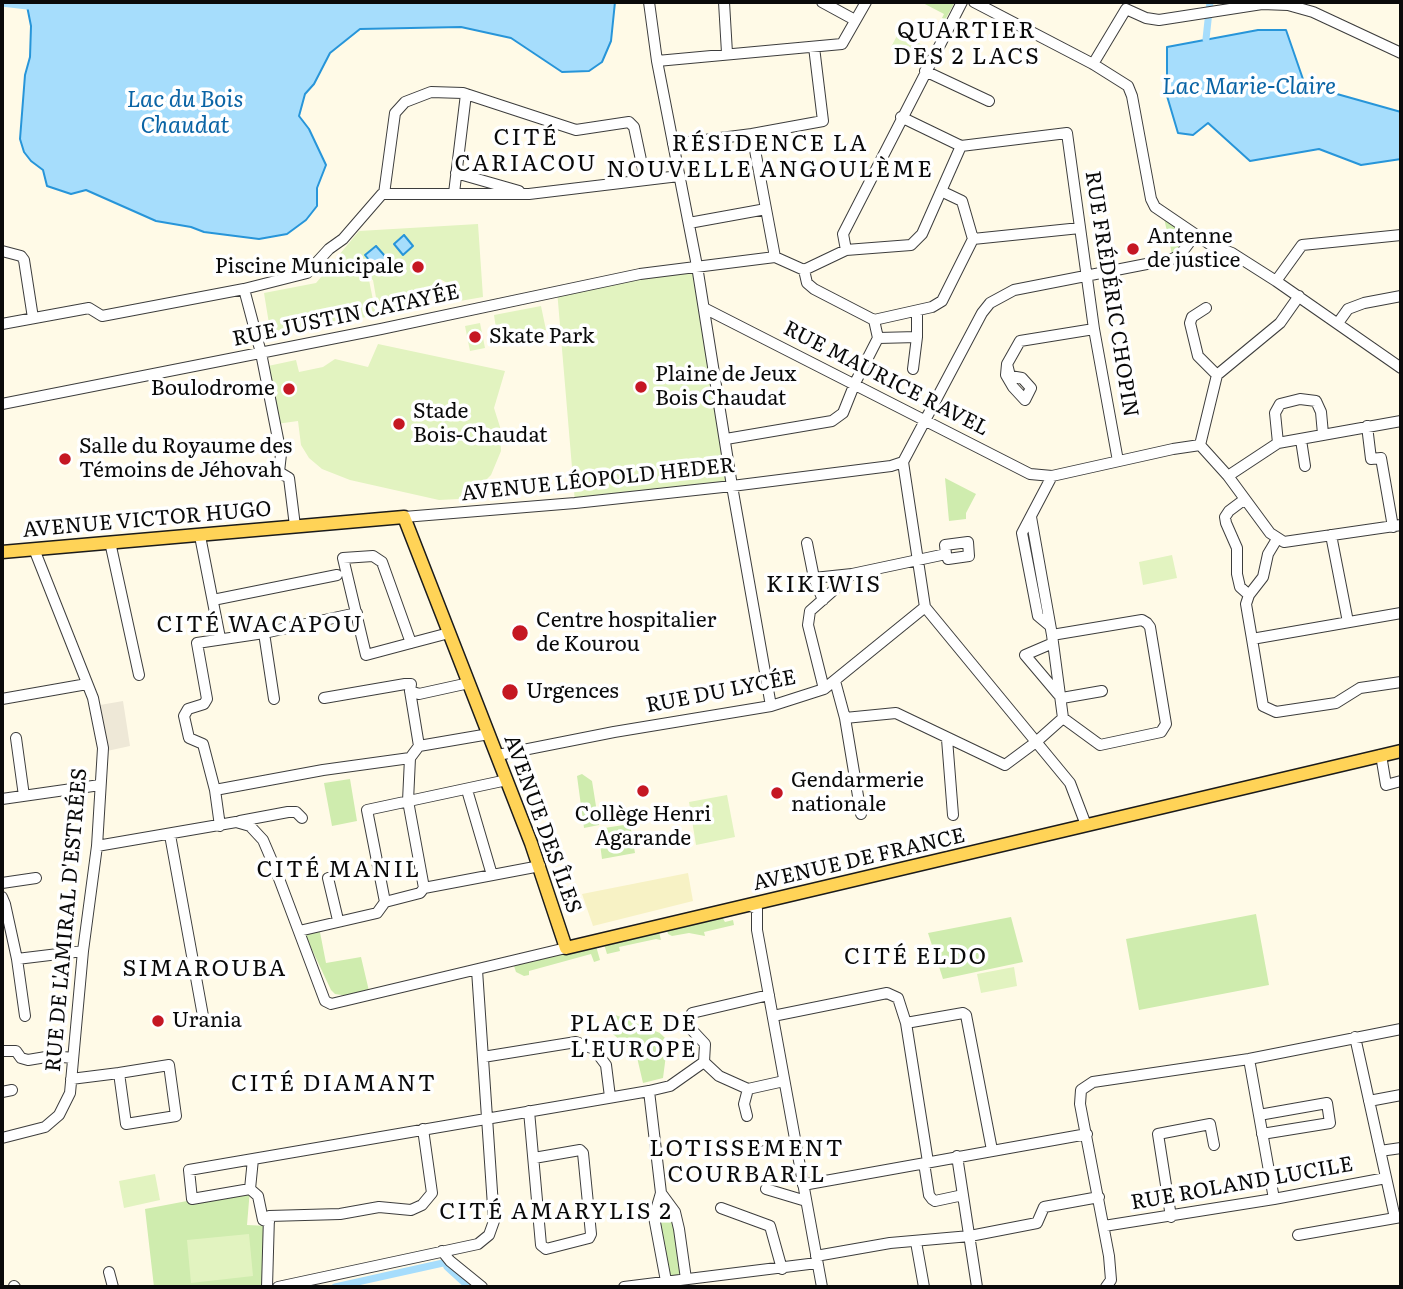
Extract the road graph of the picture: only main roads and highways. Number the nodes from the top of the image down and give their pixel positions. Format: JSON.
{"nodes":[{"id":1,"x":404,"y":517,"type":"joint"},
{"id":2,"x":295,"y":526,"type":"joint"},
{"id":3,"x":2,"y":552,"type":"edge"},
{"id":4,"x":1401,"y":751,"type":"edge"},
{"id":5,"x":566,"y":948,"type":"joint"}],
"edges":[{"from":1,"to":2,"type":"main road","name":"AVENUE LÉOPOLD HEDER"},
{"from":1,"to":5,"type":"main road","name":"AVENUE DES ÎLES"},
{"from":2,"to":3,"type":"main road","name":"AVENUE VICTOR HUGO"},
{"from":4,"to":5,"type":"main road","name":"AVENUE DE FRANCE"}]}
